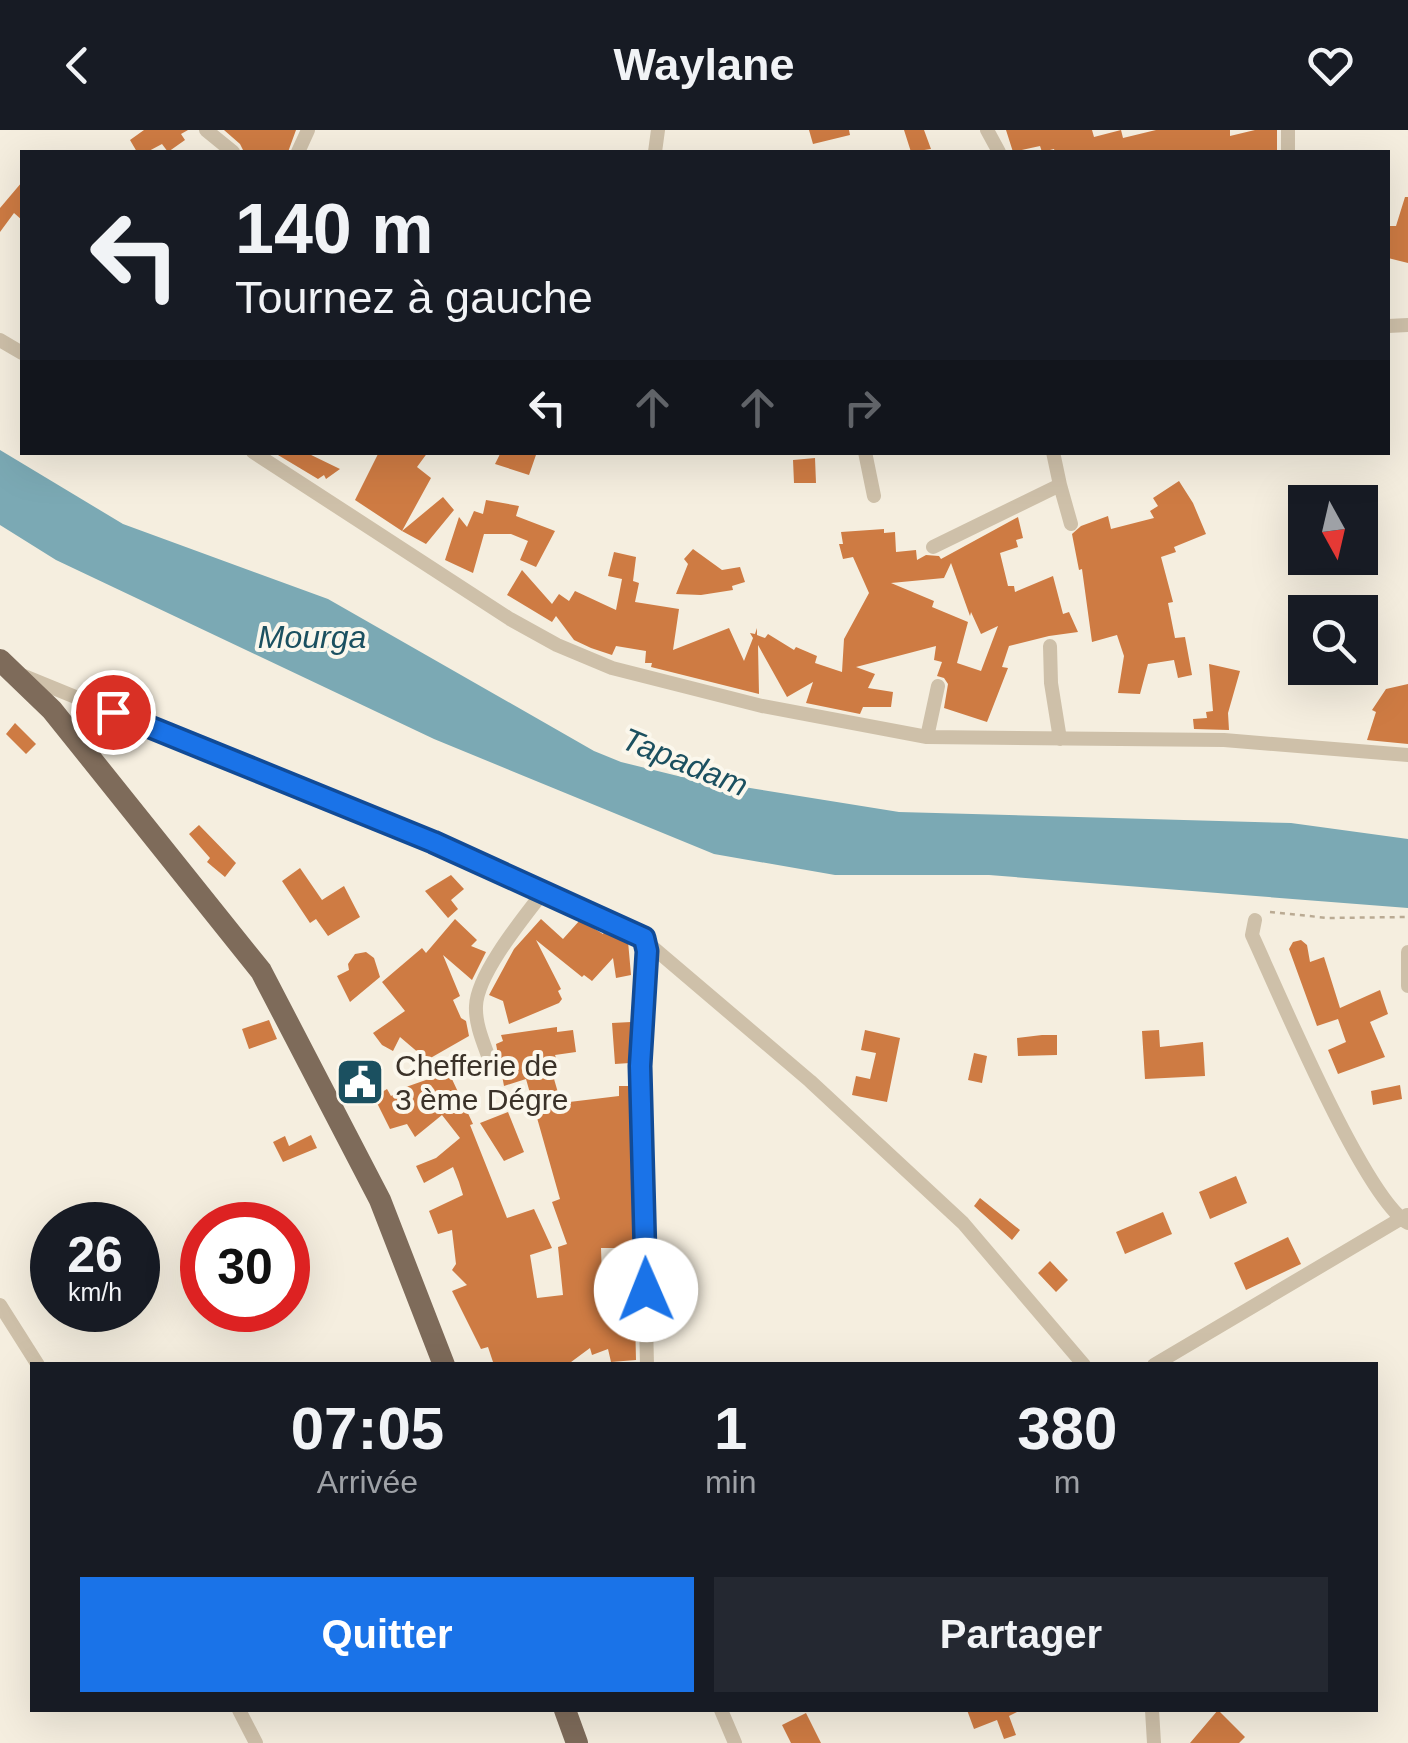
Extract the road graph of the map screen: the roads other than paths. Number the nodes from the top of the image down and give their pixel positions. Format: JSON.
{"nodes":[{"id":1,"x":206,"y":130,"type":"edge"},
{"id":2,"x":231,"y":150,"type":"edge"},
{"id":3,"x":258,"y":455,"type":"edge"},
{"id":4,"x":865,"y":455,"type":"edge"},
{"id":5,"x":1054,"y":455,"type":"edge"},
{"id":6,"x":1060,"y":486,"type":"junction"},
{"id":7,"x":874,"y":496,"type":"dead end"},
{"id":8,"x":1070,"y":524,"type":"dead end"},
{"id":9,"x":932,"y":547,"type":"dead end"},
{"id":10,"x":1050,"y":646,"type":"dead end"},
{"id":11,"x":7,"y":666,"type":"edge"},
{"id":12,"x":938,"y":686,"type":"dead end"},
{"id":13,"x":927,"y":737,"type":"junction"},
{"id":14,"x":1060,"y":738,"type":"junction"},
{"id":15,"x":1408,"y":755,"type":"edge"},
{"id":16,"x":544,"y":891,"type":"junction"},
{"id":17,"x":1255,"y":920,"type":"road end"},
{"id":18,"x":644,"y":938,"type":"junction"},
{"id":19,"x":1408,"y":952,"type":"edge"},
{"id":20,"x":1408,"y":986,"type":"edge"},
{"id":21,"x":492,"y":1068,"type":"dead end"},
{"id":22,"x":1405,"y":1219,"type":"edge"},
{"id":23,"x":0,"y":1304,"type":"edge"},
{"id":24,"x":36,"y":1362,"type":"edge"},
{"id":25,"x":443,"y":1362,"type":"edge"},
{"id":26,"x":647,"y":1362,"type":"edge"},
{"id":27,"x":1081,"y":1362,"type":"edge"},
{"id":28,"x":1159,"y":1362,"type":"edge"},
{"id":29,"x":240,"y":1712,"type":"edge"},
{"id":30,"x":566,"y":1712,"type":"edge"},
{"id":31,"x":723,"y":1712,"type":"edge"},
{"id":32,"x":1152,"y":1712,"type":"edge"},
{"id":33,"x":256,"y":1743,"type":"edge"},
{"id":34,"x":577,"y":1743,"type":"edge"},
{"id":35,"x":735,"y":1743,"type":"edge"},
{"id":36,"x":1154,"y":1743,"type":"edge"}],
"edges":[{"from":1,"to":2,"type":"street"},
{"from":3,"to":13,"type":"street"},
{"from":4,"to":7,"type":"street"},
{"from":5,"to":6,"type":"street"},
{"from":6,"to":8,"type":"street"},
{"from":6,"to":9,"type":"street"},
{"from":10,"to":14,"type":"street"},
{"from":11,"to":16,"type":"street"},
{"from":11,"to":25,"type":"main road"},
{"from":12,"to":13,"type":"street"},
{"from":13,"to":14,"type":"street"},
{"from":14,"to":15,"type":"street"},
{"from":16,"to":18,"type":"street"},
{"from":16,"to":21,"type":"street"},
{"from":17,"to":22,"type":"street"},
{"from":18,"to":26,"type":"street"},
{"from":18,"to":27,"type":"street"},
{"from":19,"to":20,"type":"street"},
{"from":22,"to":28,"type":"street"},
{"from":23,"to":24,"type":"street"},
{"from":29,"to":33,"type":"street"},
{"from":30,"to":34,"type":"main road"},
{"from":31,"to":35,"type":"street"},
{"from":32,"to":36,"type":"street"}]}
